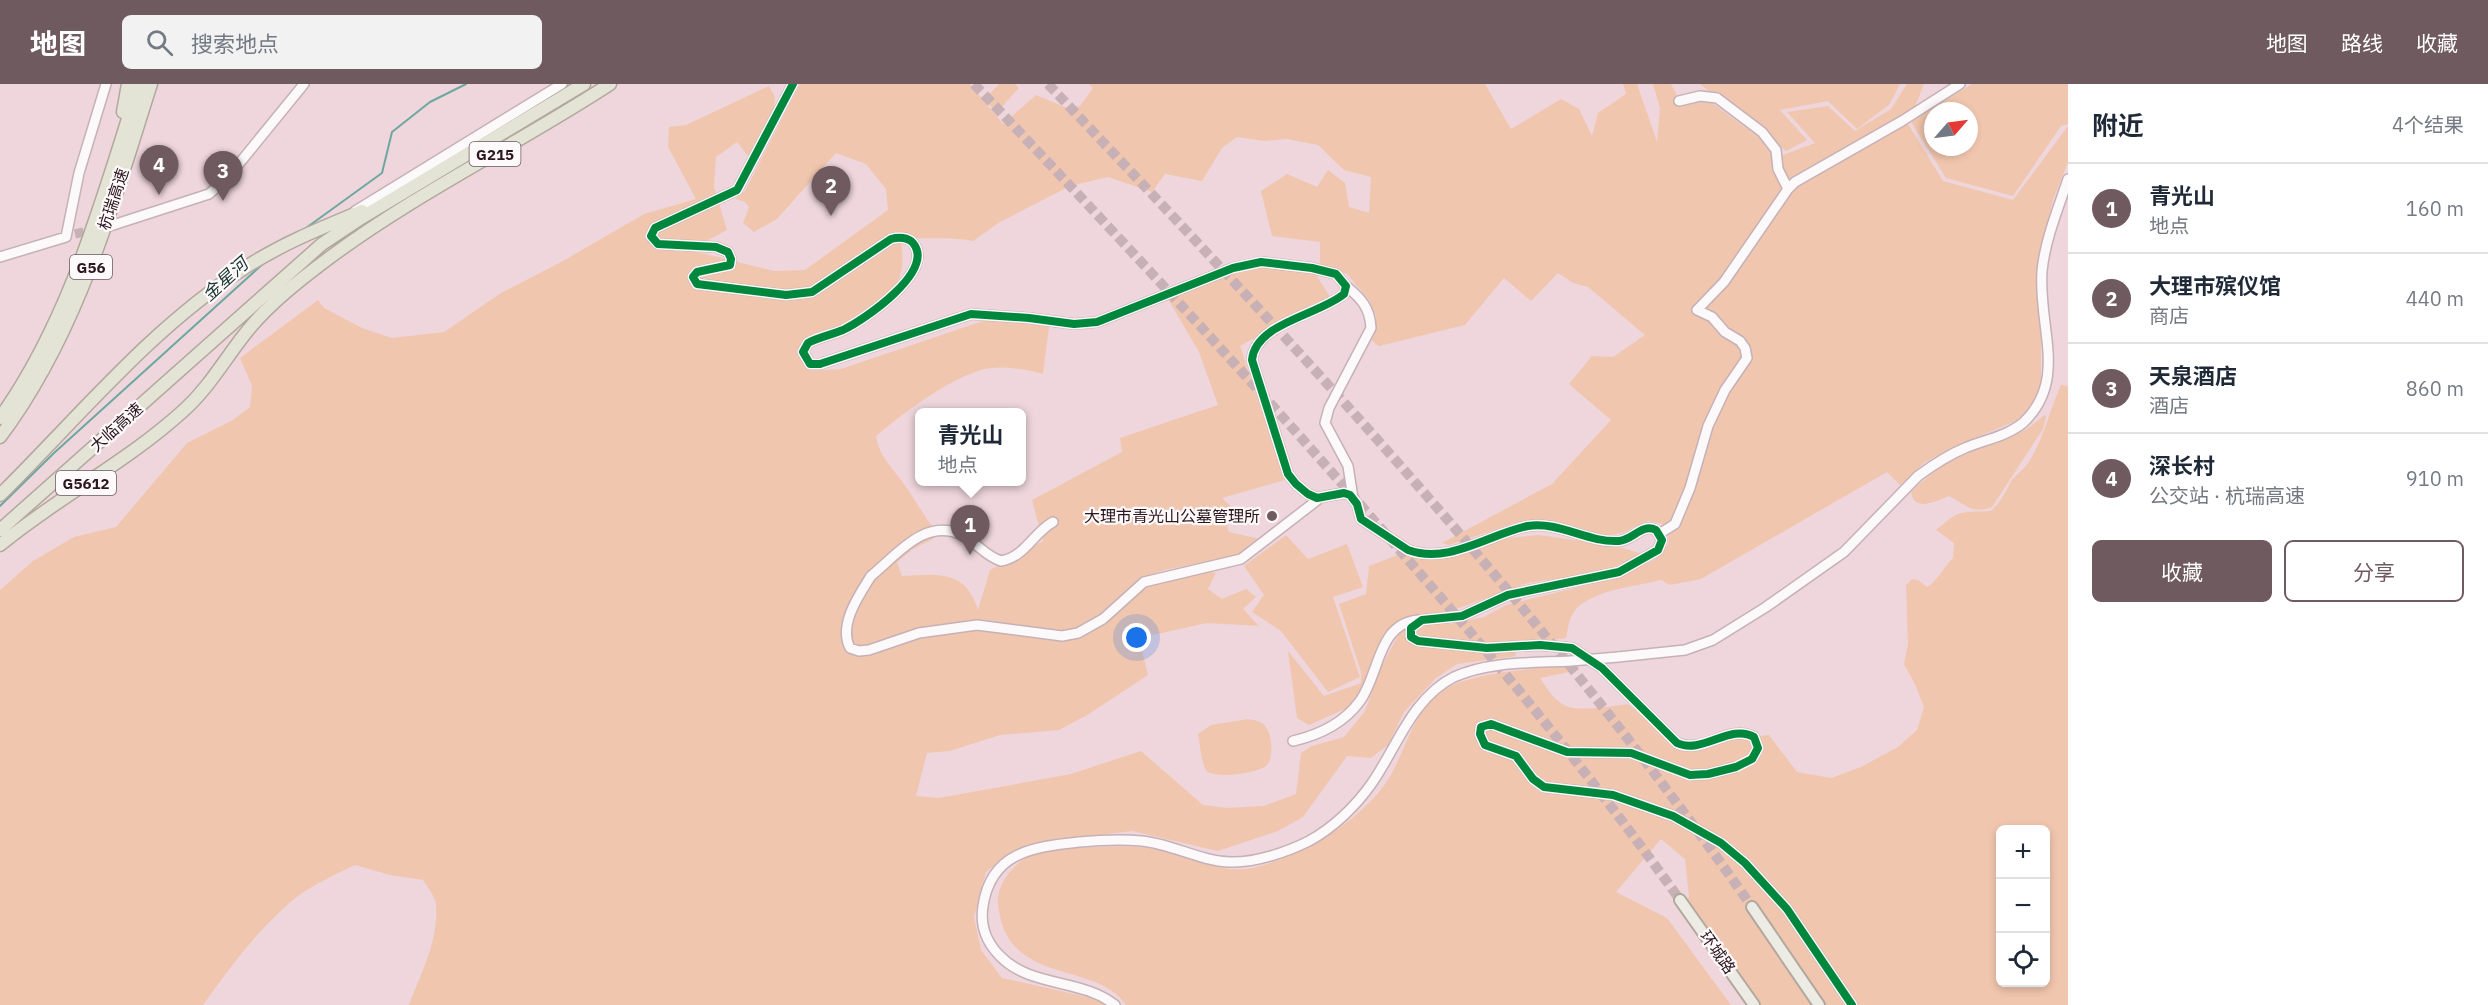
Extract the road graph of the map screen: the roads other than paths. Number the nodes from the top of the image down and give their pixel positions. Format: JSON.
{"nodes":[{"id":1,"x":106,"y":84,"type":"edge"},
{"id":2,"x":128,"y":84,"type":"edge"},
{"id":3,"x":139,"y":84,"type":"edge"},
{"id":4,"x":151,"y":84,"type":"edge"},
{"id":5,"x":157,"y":84,"type":"edge"},
{"id":6,"x":304,"y":84,"type":"edge"},
{"id":7,"x":562,"y":84,"type":"edge"},
{"id":8,"x":584,"y":84,"type":"edge"},
{"id":9,"x":610,"y":84,"type":"edge"},
{"id":10,"x":793,"y":84,"type":"edge"},
{"id":11,"x":1960,"y":84,"type":"edge"},
{"id":12,"x":1679,"y":101,"type":"dead end"},
{"id":13,"x":134,"y":137,"type":"junction"},
{"id":14,"x":110,"y":173,"type":"junction"},
{"id":15,"x":2068,"y":179,"type":"edge"},
{"id":16,"x":1788,"y":189,"type":"junction"},
{"id":17,"x":397,"y":197,"type":"junction"},
{"id":18,"x":405,"y":208,"type":"junction"},
{"id":19,"x":345,"y":218,"type":"junction"},
{"id":20,"x":110,"y":226,"type":"dead end"},
{"id":21,"x":0,"y":257,"type":"edge"},
{"id":22,"x":1346,"y":286,"type":"junction"},
{"id":23,"x":0,"y":418,"type":"edge"},
{"id":24,"x":172,"y":420,"type":"joint"},
{"id":25,"x":0,"y":437,"type":"edge"},
{"id":26,"x":0,"y":495,"type":"edge"},
{"id":27,"x":1320,"y":498,"type":"junction"},
{"id":28,"x":1353,"y":498,"type":"junction"},
{"id":29,"x":1053,"y":522,"type":"dead end"},
{"id":30,"x":0,"y":530,"type":"edge"},
{"id":31,"x":1659,"y":534,"type":"junction"},
{"id":32,"x":0,"y":545,"type":"edge"},
{"id":33,"x":1422,"y":620,"type":"junction"},
{"id":34,"x":1525,"y":645,"type":"junction"},
{"id":35,"x":1528,"y":664,"type":"junction"},
{"id":36,"x":1293,"y":741,"type":"dead end"},
{"id":37,"x":1680,"y":900,"type":"tunnel mouth"},
{"id":38,"x":1752,"y":907,"type":"tunnel mouth"},
{"id":39,"x":1115,"y":1005,"type":"edge"},
{"id":40,"x":1754,"y":1005,"type":"edge"},
{"id":41,"x":1819,"y":1005,"type":"edge"},
{"id":42,"x":1852,"y":1005,"type":"edge"}],
"edges":[{"from":1,"to":21,"type":"street"},
{"from":2,"to":14,"type":"highway"},
{"from":3,"to":14,"type":"highway","name":"杭瑞高速","number":"G56"},
{"from":4,"to":13,"type":"highway","name":"杭瑞高速","number":"G56"},
{"from":5,"to":13,"type":"highway"},
{"from":6,"to":20,"type":"street"},
{"from":7,"to":19,"type":"street"},
{"from":8,"to":17,"type":"highway","number":"G215"},
{"from":9,"to":18,"type":"highway","number":"G215"},
{"from":10,"to":22,"type":"street"},
{"from":11,"to":16,"type":"street"},
{"from":12,"to":16,"type":"street"},
{"from":13,"to":25,"type":"highway","name":"杭瑞高速","number":"G56"},
{"from":14,"to":23,"type":"highway","name":"杭瑞高速","number":"G56"},
{"from":15,"to":35,"type":"street","bridge":true},
{"from":16,"to":31,"type":"street"},
{"from":17,"to":18,"type":"highway"},
{"from":17,"to":19,"type":"highway","number":"G215"},
{"from":17,"to":30,"type":"highway","name":"大临高速","number":"G5612"},
{"from":18,"to":24,"type":"highway","name":"大临高速","number":"G215"},
{"from":19,"to":26,"type":"highway","number":"G215"},
{"from":22,"to":27,"type":"street"},
{"from":22,"to":28,"type":"street"},
{"from":24,"to":32,"type":"highway","name":"大临高速","number":"G5612"},
{"from":27,"to":28,"type":"street"},
{"from":27,"to":29,"type":"street"},
{"from":28,"to":31,"type":"street"},
{"from":31,"to":33,"type":"street"},
{"from":33,"to":34,"type":"street"},
{"from":33,"to":36,"type":"street"},
{"from":34,"to":35,"type":"street"},
{"from":34,"to":42,"type":"street"},
{"from":35,"to":39,"type":"street"},
{"from":37,"to":40,"type":"main road","name":"环城路"},
{"from":38,"to":41,"type":"main road"}]}
